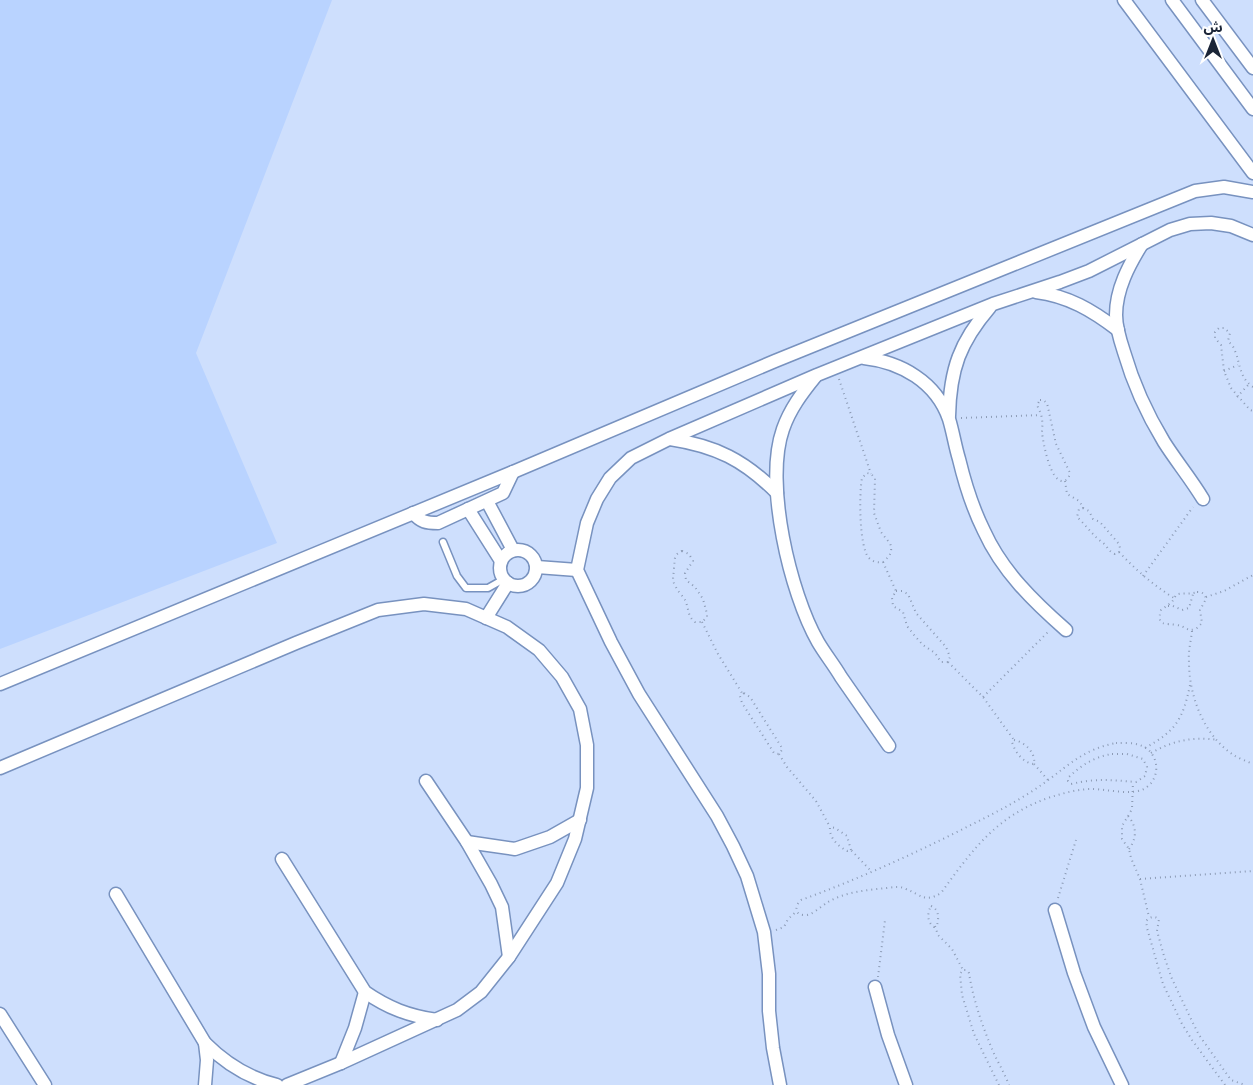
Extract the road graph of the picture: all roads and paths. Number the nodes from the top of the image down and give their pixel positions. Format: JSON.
{"nodes":[{"id":1,"x":1124,"y":0,"type":"edge"},
{"id":2,"x":1172,"y":0,"type":"edge"},
{"id":3,"x":1202,"y":0,"type":"edge"},
{"id":4,"x":1253,"y":68,"type":"edge"},
{"id":5,"x":1253,"y":110,"type":"edge"},
{"id":6,"x":1253,"y":173,"type":"edge"},
{"id":7,"x":1253,"y":192,"type":"edge"},
{"id":8,"x":1253,"y":235,"type":"edge"},
{"id":9,"x":1144,"y":242,"type":"junction"},
{"id":10,"x":1031,"y":292,"type":"junction"},
{"id":11,"x":993,"y":304,"type":"junction"},
{"id":12,"x":1118,"y":330,"type":"junction"},
{"id":13,"x":862,"y":358,"type":"junction"},
{"id":14,"x":1238,"y":365,"type":"junction"},
{"id":15,"x":835,"y":368,"type":"junction"},
{"id":16,"x":1224,"y":371,"type":"junction"},
{"id":17,"x":817,"y":375,"type":"junction"},
{"id":18,"x":1249,"y":384,"type":"junction"},
{"id":19,"x":1253,"y":387,"type":"edge"},
{"id":20,"x":1237,"y":397,"type":"junction"},
{"id":21,"x":1253,"y":411,"type":"edge"},
{"id":22,"x":1041,"y":415,"type":"junction"},
{"id":23,"x":949,"y":418,"type":"junction"},
{"id":24,"x":669,"y":439,"type":"junction"},
{"id":25,"x":513,"y":472,"type":"junction"},
{"id":26,"x":871,"y":474,"type":"junction"},
{"id":27,"x":1065,"y":481,"type":"junction"},
{"id":28,"x":776,"y":493,"type":"junction"},
{"id":29,"x":1202,"y":498,"type":"joint"},
{"id":30,"x":487,"y":501,"type":"junction"},
{"id":31,"x":1083,"y":508,"type":"junction"},
{"id":32,"x":468,"y":509,"type":"junction"},
{"id":33,"x":413,"y":513,"type":"junction"},
{"id":34,"x":888,"y":541,"type":"dead end"},
{"id":35,"x":443,"y":542,"type":"dead end"},
{"id":36,"x":890,"y":543,"type":"dead end"},
{"id":37,"x":513,"y":550,"type":"junction"},
{"id":38,"x":1119,"y":552,"type":"junction"},
{"id":39,"x":501,"y":561,"type":"junction"},
{"id":40,"x":883,"y":562,"type":"junction"},
{"id":41,"x":537,"y":567,"type":"junction"},
{"id":42,"x":577,"y":570,"type":"junction"},
{"id":43,"x":1253,"y":575,"type":"edge"},
{"id":44,"x":1143,"y":576,"type":"junction"},
{"id":45,"x":506,"y":581,"type":"junction"},
{"id":46,"x":896,"y":591,"type":"junction"},
{"id":47,"x":1192,"y":594,"type":"junction"},
{"id":48,"x":1206,"y":597,"type":"junction"},
{"id":49,"x":1174,"y":598,"type":"junction"},
{"id":50,"x":1166,"y":606,"type":"junction"},
{"id":51,"x":486,"y":618,"type":"junction"},
{"id":52,"x":702,"y":622,"type":"junction"},
{"id":53,"x":1062,"y":626,"type":"joint"},
{"id":54,"x":1192,"y":631,"type":"junction"},
{"id":55,"x":948,"y":662,"type":"junction"},
{"id":56,"x":1190,"y":682,"type":"junction"},
{"id":57,"x":0,"y":684,"type":"edge"},
{"id":58,"x":742,"y":693,"type":"junction"},
{"id":59,"x":983,"y":697,"type":"junction"},
{"id":60,"x":1014,"y":740,"type":"junction"},
{"id":61,"x":1218,"y":740,"type":"junction"},
{"id":62,"x":888,"y":746,"type":"dead end"},
{"id":63,"x":1145,"y":748,"type":"junction"},
{"id":64,"x":1151,"y":753,"type":"junction"},
{"id":65,"x":779,"y":754,"type":"junction"},
{"id":66,"x":1034,"y":764,"type":"junction"},
{"id":67,"x":1253,"y":764,"type":"edge"},
{"id":68,"x":0,"y":768,"type":"edge"},
{"id":69,"x":1048,"y":780,"type":"junction"},
{"id":70,"x":426,"y":782,"type":"dead end"},
{"id":71,"x":1133,"y":782,"type":"junction"},
{"id":72,"x":1133,"y":793,"type":"junction"},
{"id":73,"x":1128,"y":816,"type":"junction"},
{"id":74,"x":580,"y":820,"type":"junction"},
{"id":75,"x":830,"y":827,"type":"junction"},
{"id":76,"x":1076,"y":840,"type":"dead end"},
{"id":77,"x":467,"y":842,"type":"junction"},
{"id":78,"x":1129,"y":849,"type":"junction"},
{"id":79,"x":851,"y":850,"type":"junction"},
{"id":80,"x":282,"y":859,"type":"dead end"},
{"id":81,"x":1253,"y":871,"type":"edge"},
{"id":82,"x":872,"y":872,"type":"junction"},
{"id":83,"x":1140,"y":879,"type":"junction"},
{"id":84,"x":116,"y":894,"type":"dead end"},
{"id":85,"x":797,"y":911,"type":"junction"},
{"id":86,"x":1055,"y":911,"type":"joint"},
{"id":87,"x":1149,"y":917,"type":"junction"},
{"id":88,"x":885,"y":920,"type":"dead end"},
{"id":89,"x":935,"y":926,"type":"junction"},
{"id":90,"x":764,"y":932,"type":"junction"},
{"id":91,"x":509,"y":957,"type":"junction"},
{"id":92,"x":962,"y":970,"type":"junction"},
{"id":93,"x":875,"y":989,"type":"joint"},
{"id":94,"x":365,"y":992,"type":"junction"},
{"id":95,"x":0,"y":1014,"type":"edge"},
{"id":96,"x":437,"y":1020,"type":"junction"},
{"id":97,"x":205,"y":1043,"type":"junction"},
{"id":98,"x":341,"y":1063,"type":"junction"},
{"id":99,"x":45,"y":1085,"type":"edge"},
{"id":100,"x":205,"y":1085,"type":"edge"},
{"id":101,"x":277,"y":1085,"type":"edge"},
{"id":102,"x":287,"y":1085,"type":"edge"},
{"id":103,"x":780,"y":1085,"type":"edge"},
{"id":104,"x":906,"y":1085,"type":"edge"},
{"id":105,"x":999,"y":1085,"type":"edge"},
{"id":106,"x":1009,"y":1085,"type":"edge"},
{"id":107,"x":1122,"y":1085,"type":"edge"},
{"id":108,"x":1225,"y":1085,"type":"edge"},
{"id":109,"x":1245,"y":1085,"type":"edge"}],
"edges":[{"from":1,"to":6,"type":"street"},
{"from":2,"to":5,"type":"street"},
{"from":3,"to":4,"type":"street"},
{"from":7,"to":25,"type":"street"},
{"from":8,"to":9,"type":"street"},
{"from":9,"to":10,"type":"street"},
{"from":9,"to":12,"type":"street"},
{"from":10,"to":11,"type":"street"},
{"from":10,"to":12,"type":"street"},
{"from":11,"to":13,"type":"street"},
{"from":11,"to":23,"type":"street"},
{"from":12,"to":29,"type":"street"},
{"from":13,"to":15,"type":"street"},
{"from":13,"to":23,"type":"street"},
{"from":14,"to":16,"type":"path"},
{"from":14,"to":16,"type":"path"},
{"from":14,"to":18,"type":"path"},
{"from":15,"to":17,"type":"street"},
{"from":15,"to":26,"type":"path"},
{"from":16,"to":20,"type":"path"},
{"from":17,"to":24,"type":"street"},
{"from":17,"to":28,"type":"street"},
{"from":18,"to":19,"type":"path"},
{"from":18,"to":20,"type":"path"},
{"from":20,"to":21,"type":"path"},
{"from":22,"to":23,"type":"path"},
{"from":22,"to":27,"type":"path"},
{"from":22,"to":27,"type":"path"},
{"from":23,"to":53,"type":"street"},
{"from":24,"to":28,"type":"street"},
{"from":24,"to":42,"type":"street"},
{"from":25,"to":30,"type":"street"},
{"from":25,"to":33,"type":"street"},
{"from":26,"to":34,"type":"path"},
{"from":26,"to":40,"type":"path"},
{"from":27,"to":31,"type":"path"},
{"from":28,"to":62,"type":"street"},
{"from":29,"to":44,"type":"path"},
{"from":30,"to":32,"type":"street"},
{"from":30,"to":37,"type":"street"},
{"from":31,"to":38,"type":"path"},
{"from":31,"to":38,"type":"path"},
{"from":32,"to":33,"type":"street"},
{"from":32,"to":39,"type":"street"},
{"from":33,"to":57,"type":"street"},
{"from":35,"to":45,"type":"lane"},
{"from":36,"to":40,"type":"path"},
{"from":37,"to":39,"type":"street"},
{"from":37,"to":41,"type":"street"},
{"from":38,"to":44,"type":"path"},
{"from":39,"to":45,"type":"street"},
{"from":40,"to":46,"type":"path"},
{"from":41,"to":42,"type":"street"},
{"from":41,"to":45,"type":"street"},
{"from":42,"to":90,"type":"street"},
{"from":43,"to":48,"type":"path"},
{"from":44,"to":49,"type":"path"},
{"from":45,"to":51,"type":"street"},
{"from":46,"to":55,"type":"path"},
{"from":46,"to":55,"type":"path"},
{"from":47,"to":48,"type":"path"},
{"from":47,"to":49,"type":"path"},
{"from":47,"to":50,"type":"path"},
{"from":48,"to":54,"type":"path"},
{"from":49,"to":50,"type":"path"},
{"from":50,"to":54,"type":"path"},
{"from":51,"to":68,"type":"street"},
{"from":51,"to":74,"type":"street"},
{"from":52,"to":52,"type":"path"},
{"from":52,"to":58,"type":"path"},
{"from":53,"to":59,"type":"path"},
{"from":54,"to":56,"type":"path"},
{"from":55,"to":59,"type":"path"},
{"from":56,"to":61,"type":"path"},
{"from":56,"to":63,"type":"path"},
{"from":58,"to":65,"type":"path"},
{"from":58,"to":65,"type":"path"},
{"from":59,"to":60,"type":"path"},
{"from":60,"to":66,"type":"path"},
{"from":60,"to":66,"type":"path"},
{"from":61,"to":64,"type":"path"},
{"from":61,"to":67,"type":"path"},
{"from":63,"to":64,"type":"path"},
{"from":63,"to":69,"type":"path"},
{"from":64,"to":72,"type":"path"},
{"from":65,"to":75,"type":"path"},
{"from":66,"to":69,"type":"path"},
{"from":69,"to":82,"type":"path"},
{"from":70,"to":77,"type":"street"},
{"from":71,"to":71,"type":"path"},
{"from":71,"to":72,"type":"path"},
{"from":72,"to":73,"type":"path"},
{"from":72,"to":85,"type":"path"},
{"from":73,"to":78,"type":"path"},
{"from":73,"to":78,"type":"path"},
{"from":74,"to":77,"type":"street"},
{"from":74,"to":91,"type":"street"},
{"from":75,"to":79,"type":"path"},
{"from":75,"to":79,"type":"path"},
{"from":76,"to":86,"type":"path"},
{"from":77,"to":91,"type":"street"},
{"from":78,"to":83,"type":"path"},
{"from":79,"to":82,"type":"path"},
{"from":80,"to":94,"type":"street"},
{"from":81,"to":83,"type":"path"},
{"from":82,"to":85,"type":"path"},
{"from":83,"to":87,"type":"path"},
{"from":84,"to":97,"type":"street"},
{"from":85,"to":90,"type":"path"},
{"from":86,"to":107,"type":"street"},
{"from":87,"to":108,"type":"path"},
{"from":87,"to":109,"type":"path"},
{"from":88,"to":93,"type":"path"},
{"from":89,"to":89,"type":"path"},
{"from":89,"to":92,"type":"path"},
{"from":90,"to":103,"type":"street"},
{"from":91,"to":96,"type":"street"},
{"from":92,"to":105,"type":"path"},
{"from":92,"to":106,"type":"path"},
{"from":93,"to":104,"type":"street"},
{"from":94,"to":96,"type":"street"},
{"from":94,"to":98,"type":"street"},
{"from":95,"to":99,"type":"street"},
{"from":96,"to":98,"type":"street"},
{"from":97,"to":100,"type":"street"},
{"from":97,"to":101,"type":"street"},
{"from":98,"to":102,"type":"street"}]}
